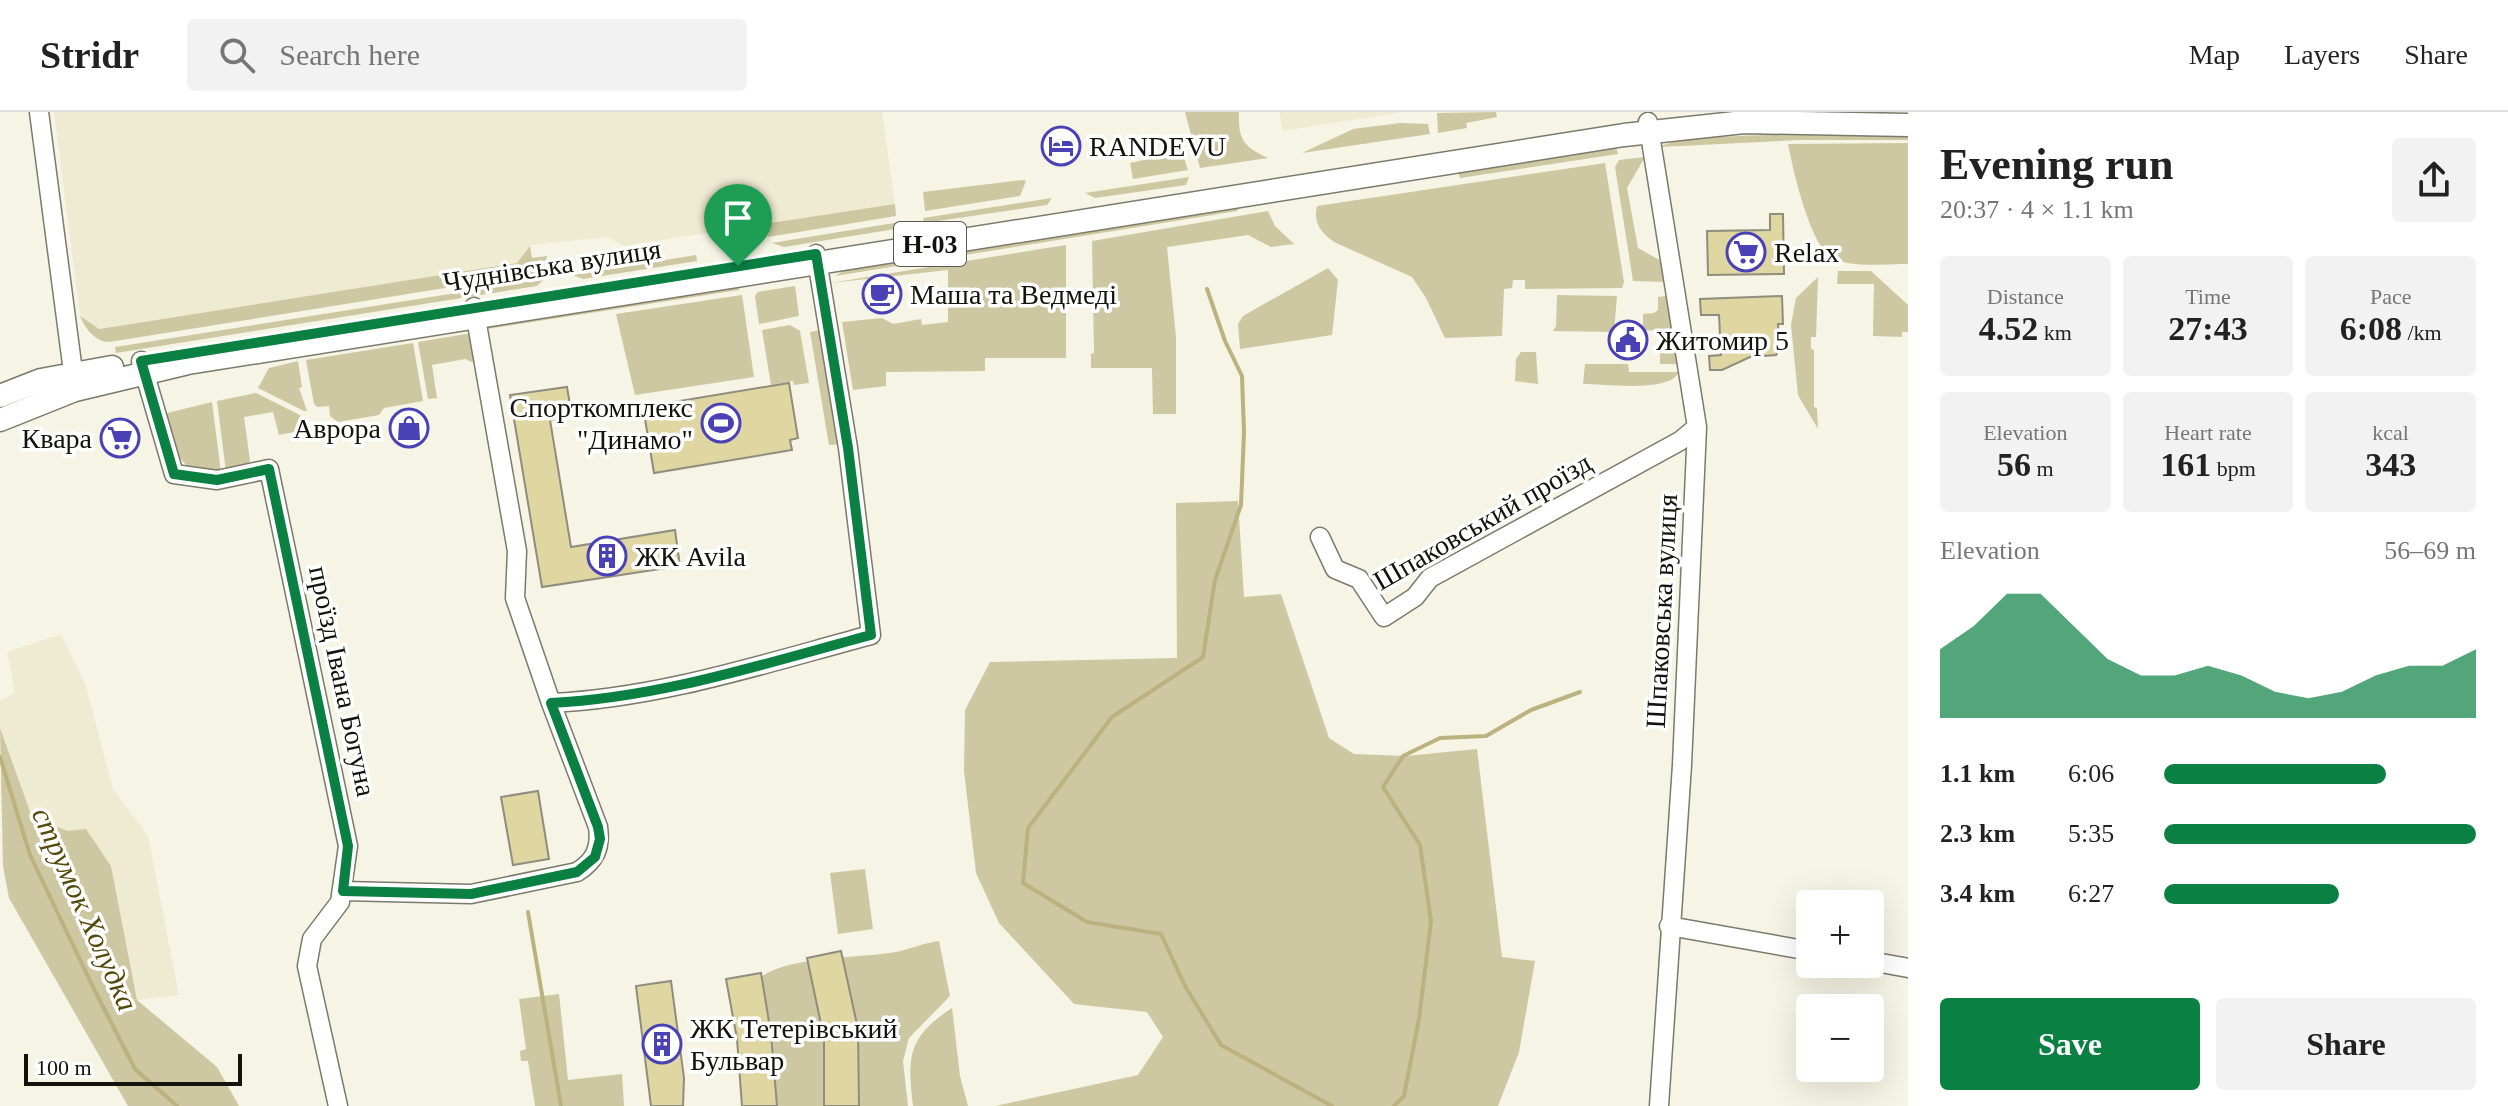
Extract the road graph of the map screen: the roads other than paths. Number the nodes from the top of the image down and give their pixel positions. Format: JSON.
{"nodes":[{"id":1,"x":39,"y":112,"type":"edge"},
{"id":2,"x":1733,"y":112,"type":"edge"},
{"id":3,"x":1908,"y":114,"type":"edge"},
{"id":4,"x":1866,"y":115,"type":"edge"},
{"id":5,"x":1908,"y":125,"type":"edge"},
{"id":6,"x":1649,"y":127,"type":"junction"},
{"id":7,"x":816,"y":258,"type":"junction"},
{"id":8,"x":475,"y":312,"type":"junction"},
{"id":9,"x":143,"y":367,"type":"junction"},
{"id":10,"x":74,"y":381,"type":"junction"},
{"id":11,"x":0,"y":396,"type":"edge"},
{"id":12,"x":0,"y":420,"type":"edge"},
{"id":13,"x":1697,"y":427,"type":"junction"},
{"id":14,"x":1320,"y":537,"type":"dead end"},
{"id":15,"x":551,"y":703,"type":"junction"},
{"id":16,"x":343,"y":891,"type":"junction"},
{"id":17,"x":1669,"y":926,"type":"junction"},
{"id":18,"x":1796,"y":949,"type":"edge"},
{"id":19,"x":1884,"y":964,"type":"edge"},
{"id":20,"x":1908,"y":968,"type":"edge"},
{"id":21,"x":338,"y":1106,"type":"edge"},
{"id":22,"x":1659,"y":1106,"type":"edge"}],
"edges":[{"from":1,"to":10,"type":"street"},
{"from":2,"to":6,"type":"main road","name":"Чуднівська вулиця","number":"Н-03"},
{"from":3,"to":4,"type":"main road","name":"Чуднівська вулиця","number":"Н-03"},
{"from":4,"to":5,"type":"main road","name":"Чуднівська вулиця","number":"Н-03"},
{"from":4,"to":6,"type":"main road","name":"Чуднівська вулиця","number":"Н-03"},
{"from":6,"to":7,"type":"main road","name":"Чуднівська вулиця","number":"Н-03"},
{"from":6,"to":13,"type":"street","name":"Шпаковська вулиця"},
{"from":7,"to":8,"type":"main road","name":"Чуднівська вулиця","number":"Н-03"},
{"from":7,"to":15,"type":"street"},
{"from":8,"to":9,"type":"main road","name":"Чуднівська вулиця","number":"Н-03"},
{"from":8,"to":15,"type":"street"},
{"from":9,"to":10,"type":"main road","name":"Чуднівська вулиця","number":"Н-03"},
{"from":9,"to":16,"type":"street","name":"проїзд Івана Богуна"},
{"from":10,"to":11,"type":"main road","name":"Чуднівська вулиця","number":"Н-03"},
{"from":10,"to":12,"type":"main road","name":"Чуднівська вулиця","number":"Н-03"},
{"from":13,"to":14,"type":"street","name":"Шпаковський проїзд"},
{"from":13,"to":17,"type":"street","name":"Шпаковська вулиця"},
{"from":15,"to":16,"type":"street"},
{"from":16,"to":21,"type":"street","name":"проїзд Івана Богуна"},
{"from":17,"to":18,"type":"street"},
{"from":17,"to":22,"type":"street","name":"Шпаковська вулиця"},
{"from":19,"to":20,"type":"street"}]}
